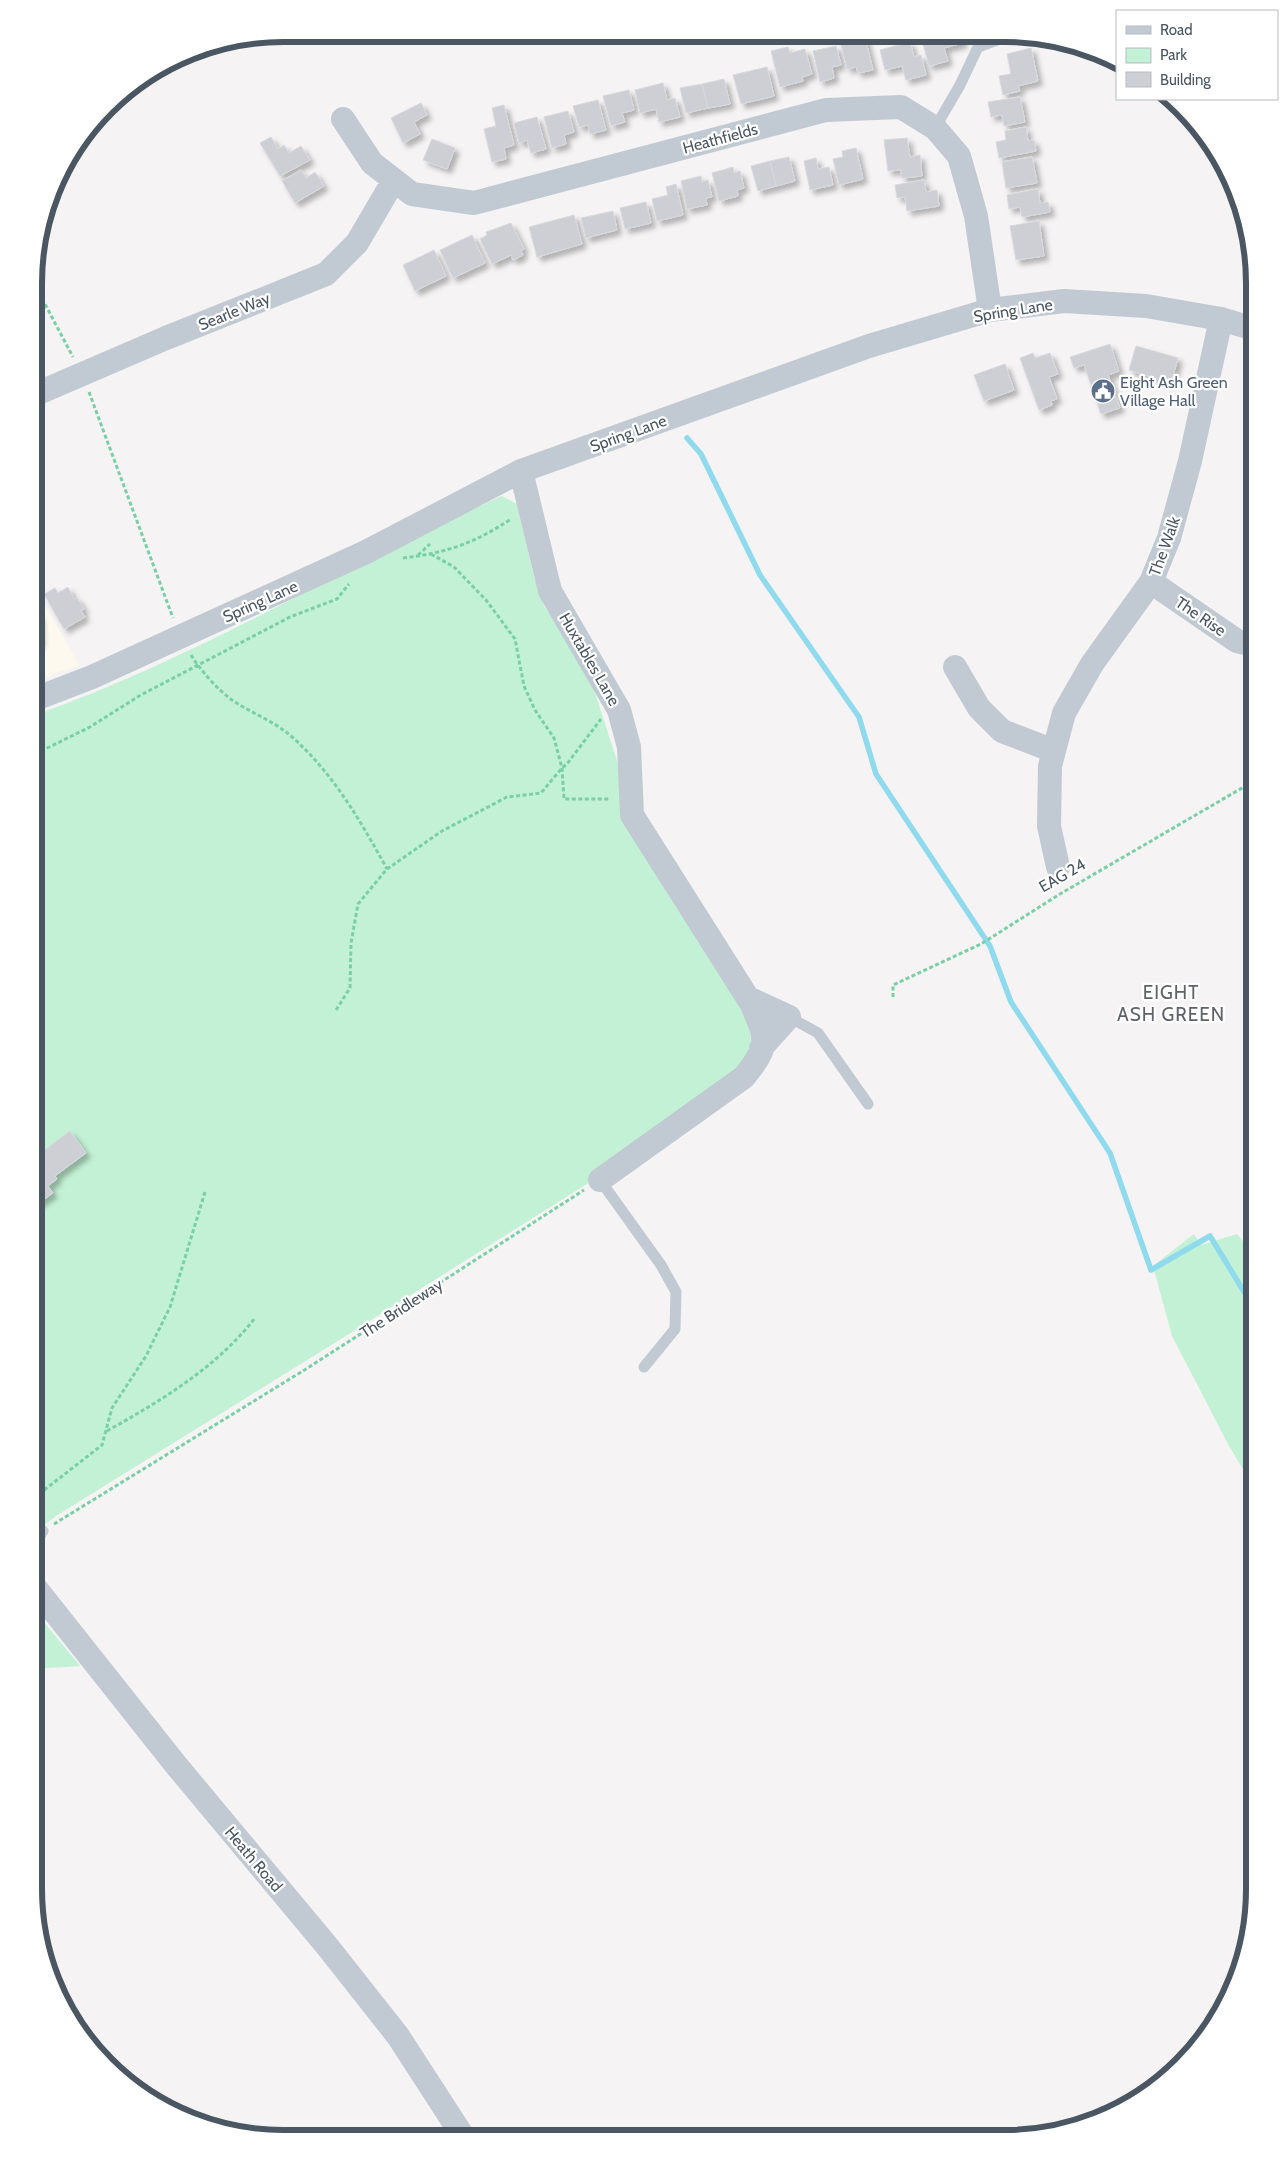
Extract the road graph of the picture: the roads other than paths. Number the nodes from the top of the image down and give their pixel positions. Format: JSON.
{"nodes":[{"id":1,"x":993,"y":42,"type":"edge"},
{"id":2,"x":343,"y":119,"type":"dead end"},
{"id":3,"x":935,"y":128,"type":"junction"},
{"id":4,"x":394,"y":180,"type":"junction"},
{"id":5,"x":990,"y":310,"type":"junction"},
{"id":6,"x":1221,"y":319,"type":"junction"},
{"id":7,"x":1246,"y":327,"type":"edge"},
{"id":8,"x":42,"y":391,"type":"edge"},
{"id":9,"x":521,"y":471,"type":"junction"},
{"id":10,"x":1151,"y":582,"type":"junction"},
{"id":11,"x":1246,"y":644,"type":"edge"},
{"id":12,"x":955,"y":667,"type":"dead end"},
{"id":13,"x":42,"y":696,"type":"edge"},
{"id":14,"x":1054,"y":750,"type":"junction"},
{"id":15,"x":1058,"y":867,"type":"dead end"},
{"id":16,"x":748,"y":998,"type":"junction"},
{"id":17,"x":790,"y":1017,"type":"junction"},
{"id":18,"x":761,"y":1053,"type":"junction"},
{"id":19,"x":868,"y":1104,"type":"dead end"},
{"id":20,"x":600,"y":1180,"type":"joint"},
{"id":21,"x":644,"y":1367,"type":"dead end"},
{"id":22,"x":42,"y":1596,"type":"edge"},
{"id":23,"x":459,"y":2130,"type":"edge"}],
"edges":[{"from":1,"to":3,"type":"lane"},
{"from":2,"to":4,"type":"street","name":"Heathfields"},
{"from":3,"to":4,"type":"street","name":"Heathfields"},
{"from":3,"to":5,"type":"street","name":"Heathfields"},
{"from":4,"to":8,"type":"street","name":"Searle Way"},
{"from":5,"to":6,"type":"street","name":"Spring Lane"},
{"from":5,"to":9,"type":"street","name":"Spring Lane"},
{"from":6,"to":7,"type":"street","name":"Spring Lane"},
{"from":6,"to":10,"type":"street","name":"The Walk"},
{"from":9,"to":13,"type":"street","name":"Spring Lane"},
{"from":9,"to":16,"type":"street","name":"Huxtables Lane"},
{"from":10,"to":11,"type":"street","name":"The Rise"},
{"from":10,"to":14,"type":"street","name":"The Walk"},
{"from":12,"to":14,"type":"street"},
{"from":14,"to":15,"type":"street","name":"The Walk"},
{"from":16,"to":17,"type":"street"},
{"from":16,"to":18,"type":"street","name":"Huxtables Lane"},
{"from":17,"to":18,"type":"street"},
{"from":17,"to":19,"type":"lane"},
{"from":18,"to":20,"type":"street"},
{"from":20,"to":21,"type":"lane"},
{"from":22,"to":23,"type":"street","name":"Heath Road"}]}
